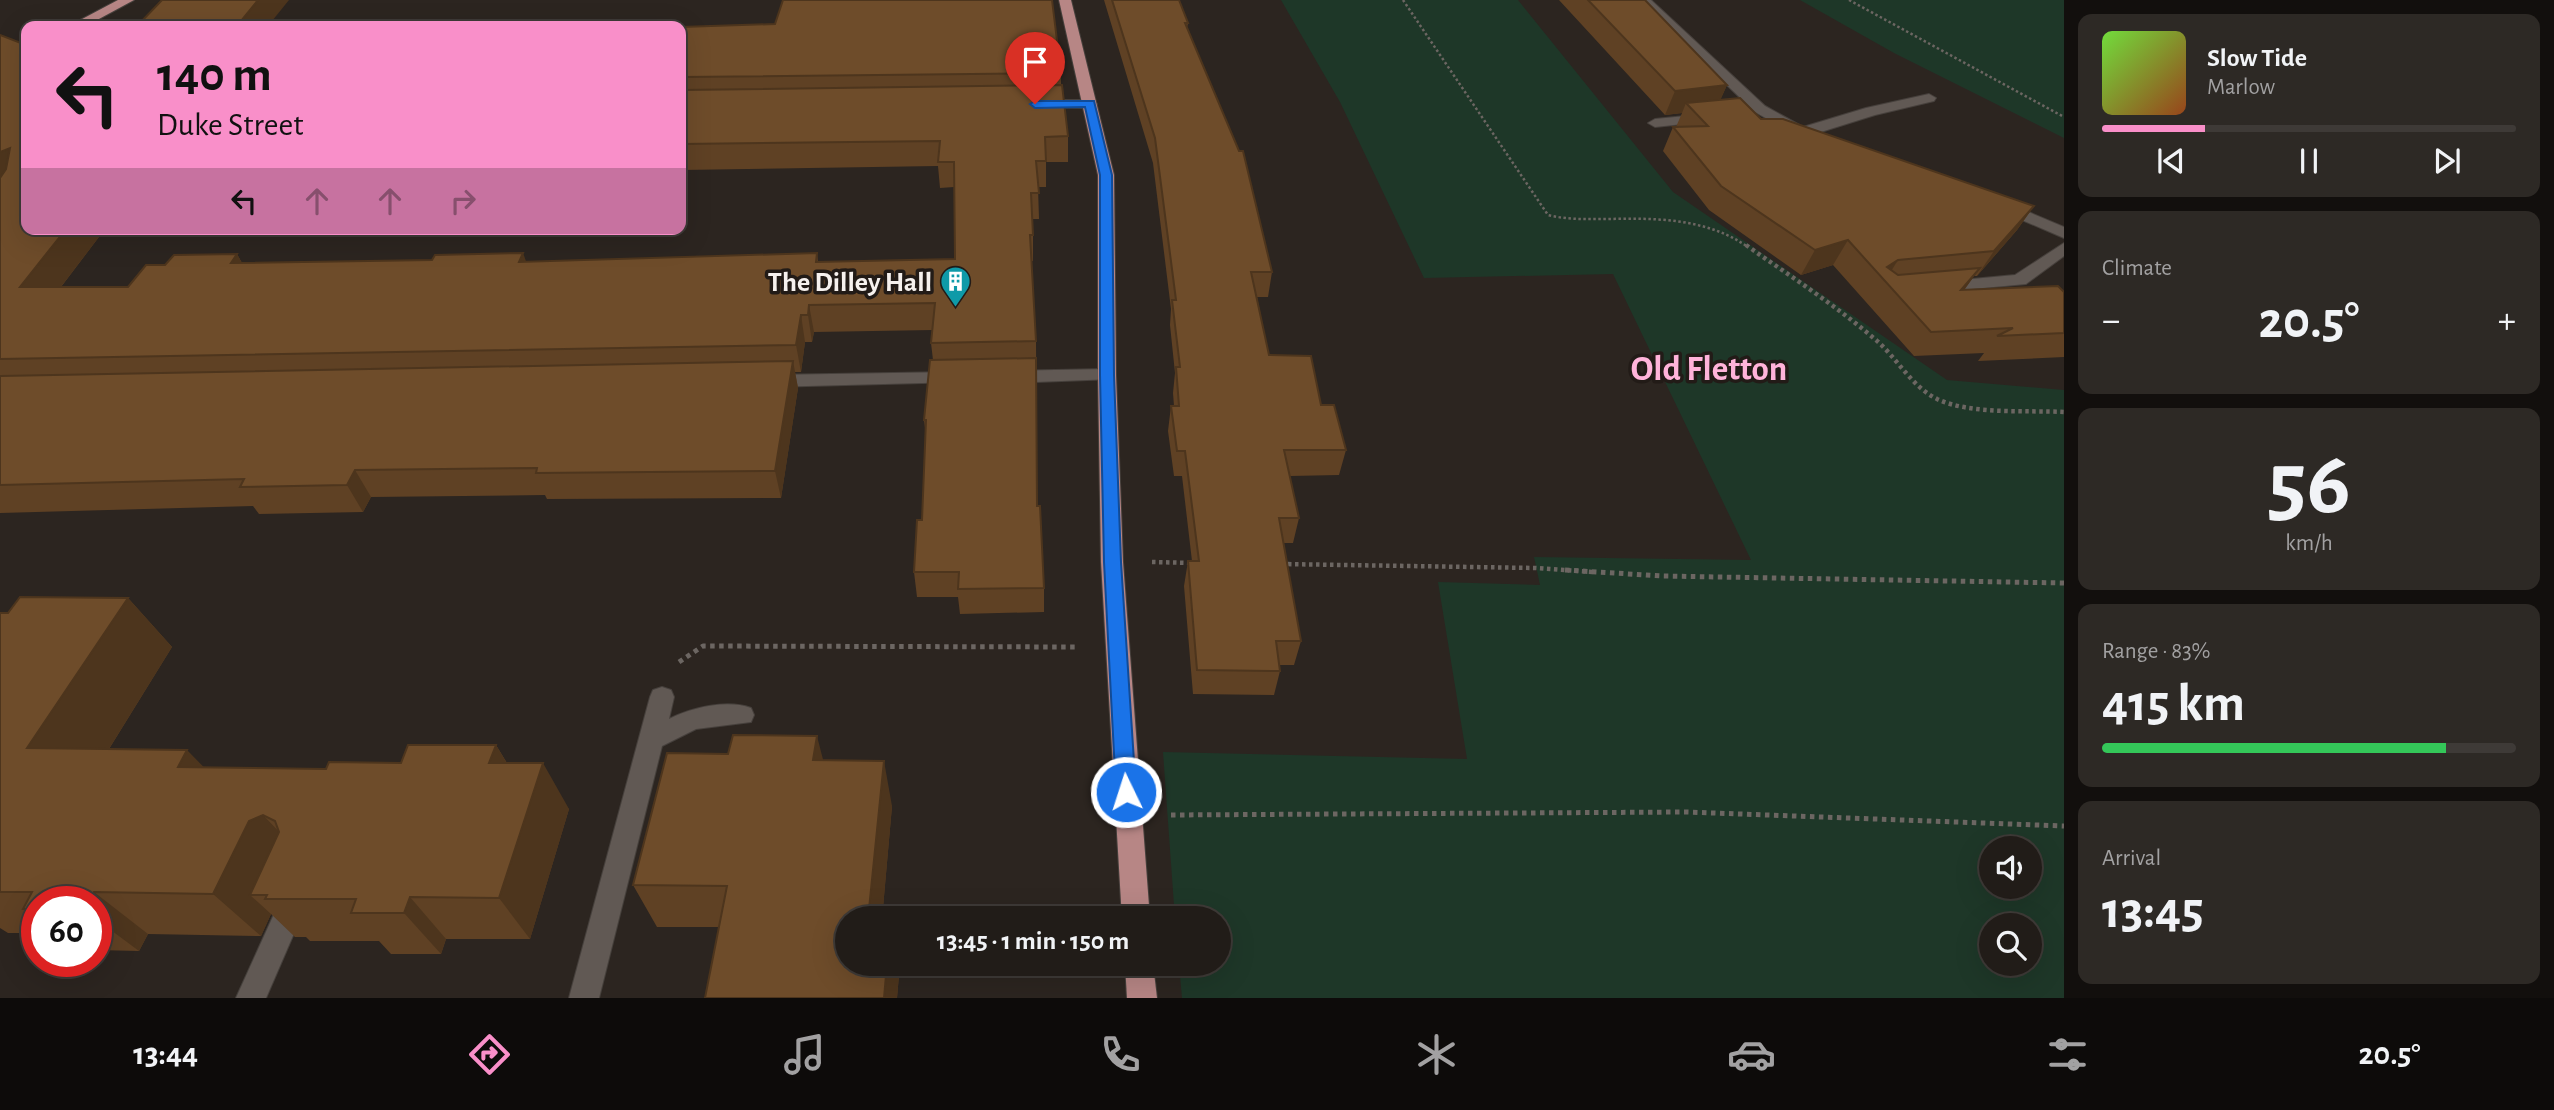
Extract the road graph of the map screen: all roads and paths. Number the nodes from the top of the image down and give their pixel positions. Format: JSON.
{"nodes":[{"id":1,"x":128,"y":0,"type":"edge"},
{"id":2,"x":1403,"y":0,"type":"edge"},
{"id":3,"x":1644,"y":0,"type":"edge"},
{"id":4,"x":1849,"y":0,"type":"edge"},
{"id":5,"x":1063,"y":9,"type":"edge"},
{"id":6,"x":89,"y":21,"type":"edge"},
{"id":7,"x":1929,"y":98,"type":"dead end"},
{"id":8,"x":1022,"y":104,"type":"edge"},
{"id":9,"x":1090,"y":104,"type":"junction"},
{"id":10,"x":1759,"y":109,"type":"junction"},
{"id":11,"x":1738,"y":113,"type":"edge"},
{"id":12,"x":1716,"y":117,"type":"edge"},
{"id":13,"x":2064,"y":117,"type":"edge"},
{"id":14,"x":1655,"y":123,"type":"dead end"},
{"id":15,"x":1801,"y":132,"type":"junction"},
{"id":16,"x":1822,"y":143,"type":"edge"},
{"id":17,"x":1985,"y":200,"type":"edge"},
{"id":18,"x":2064,"y":233,"type":"edge"},
{"id":19,"x":2064,"y":248,"type":"edge"},
{"id":20,"x":1924,"y":288,"type":"edge"},
{"id":21,"x":1107,"y":375,"type":"junction"},
{"id":22,"x":747,"y":381,"type":"edge"},
{"id":23,"x":2064,"y":412,"type":"edge"},
{"id":24,"x":1112,"y":562,"type":"junction"},
{"id":25,"x":1206,"y":563,"type":"edge"},
{"id":26,"x":1274,"y":564,"type":"edge"},
{"id":27,"x":2064,"y":583,"type":"edge"},
{"id":28,"x":1116,"y":647,"type":"junction"},
{"id":29,"x":662,"y":696,"type":"joint"},
{"id":30,"x":742,"y":715,"type":"dead end"},
{"id":31,"x":652,"y":739,"type":"junction"},
{"id":32,"x":1128,"y":816,"type":"junction"},
{"id":33,"x":2064,"y":827,"type":"edge"},
{"id":34,"x":306,"y":875,"type":"edge"},
{"id":35,"x":1135,"y":906,"type":"edge"},
{"id":36,"x":1140,"y":976,"type":"edge"},
{"id":37,"x":251,"y":998,"type":"edge"},
{"id":38,"x":584,"y":998,"type":"edge"},
{"id":39,"x":1142,"y":998,"type":"edge"}],
"edges":[{"from":1,"to":6,"type":"main road"},
{"from":2,"to":23,"type":"path"},
{"from":3,"to":10,"type":"street"},
{"from":4,"to":13,"type":"path"},
{"from":5,"to":9,"type":"main road"},
{"from":7,"to":15,"type":"street"},
{"from":8,"to":9,"type":"street"},
{"from":9,"to":21,"type":"main road"},
{"from":10,"to":11,"type":"street"},
{"from":10,"to":15,"type":"street"},
{"from":12,"to":14,"type":"street"},
{"from":15,"to":16,"type":"street"},
{"from":17,"to":18,"type":"street"},
{"from":19,"to":20,"type":"street"},
{"from":21,"to":22,"type":"street"},
{"from":21,"to":24,"type":"main road"},
{"from":24,"to":25,"type":"path"},
{"from":24,"to":28,"type":"main road"},
{"from":26,"to":27,"type":"path"},
{"from":28,"to":29,"type":"path"},
{"from":28,"to":32,"type":"main road"},
{"from":29,"to":31,"type":"street"},
{"from":30,"to":31,"type":"street"},
{"from":31,"to":38,"type":"street"},
{"from":32,"to":33,"type":"path"},
{"from":32,"to":35,"type":"main road"},
{"from":34,"to":37,"type":"street"},
{"from":36,"to":39,"type":"main road"}]}
